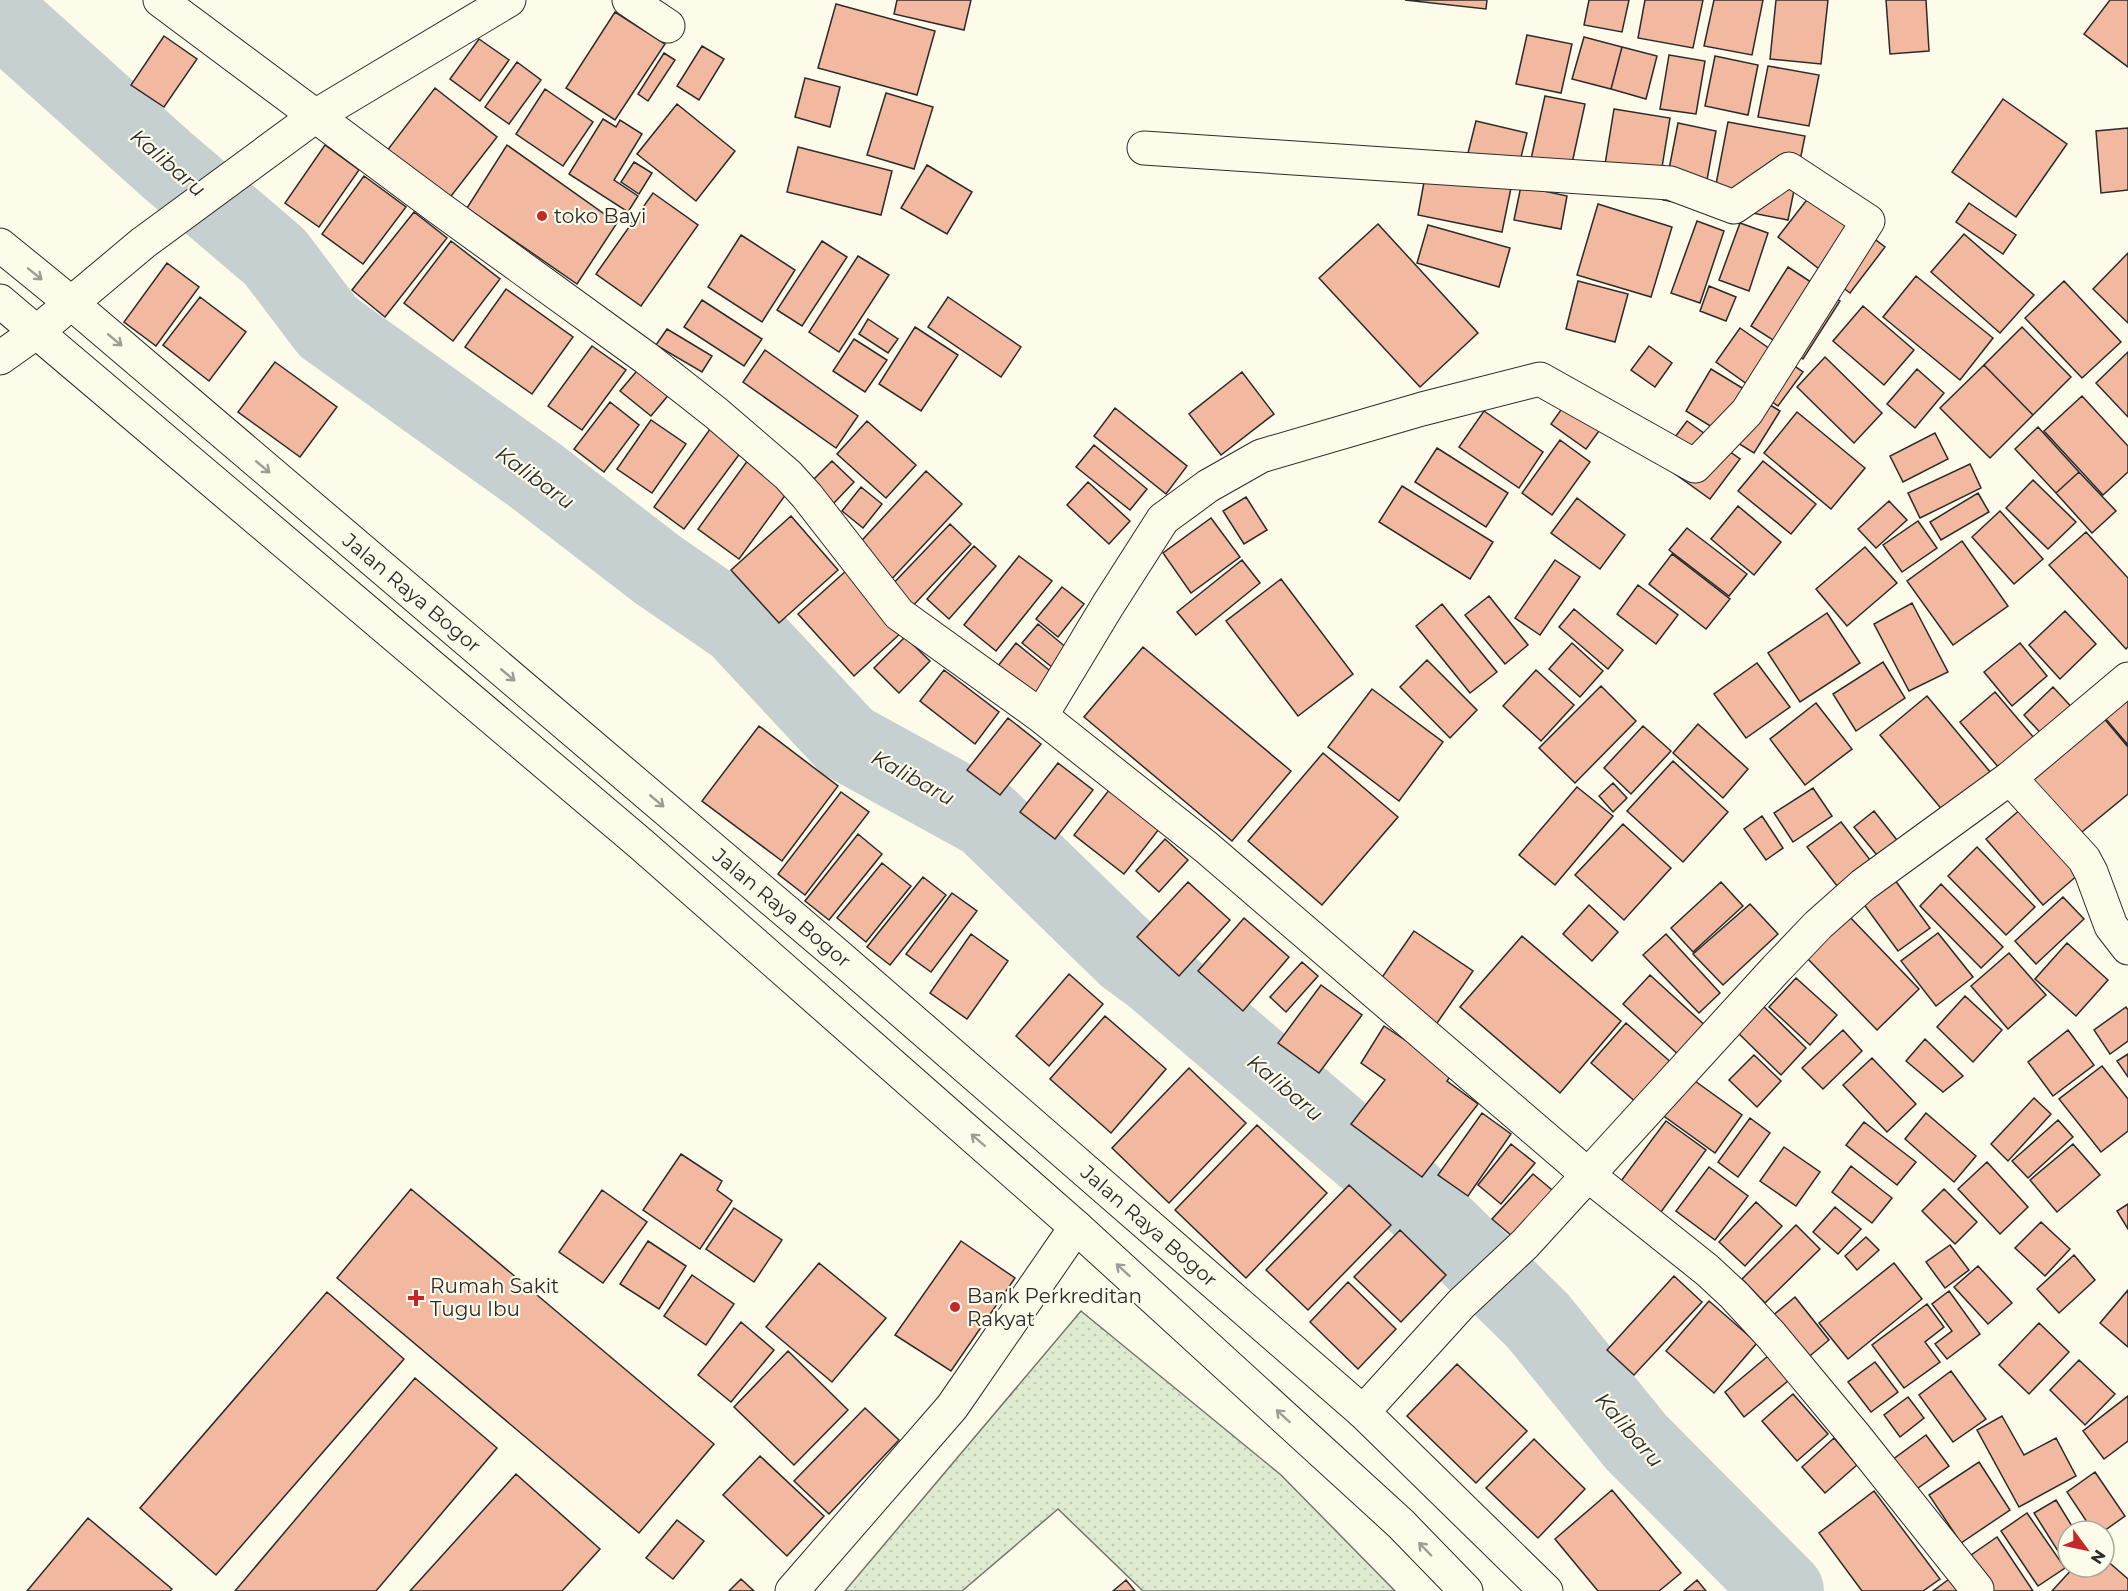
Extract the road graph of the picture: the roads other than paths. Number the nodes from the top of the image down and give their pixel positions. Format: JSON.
{"nodes":[{"id":1,"x":160,"y":0,"type":"edge"},
{"id":2,"x":510,"y":0,"type":"edge"},
{"id":3,"x":629,"y":0,"type":"edge"},
{"id":4,"x":668,"y":26,"type":"dead end"},
{"id":5,"x":317,"y":115,"type":"junction"},
{"id":6,"x":1144,"y":148,"type":"dead end"},
{"id":7,"x":0,"y":245,"type":"edge"},
{"id":8,"x":0,"y":301,"type":"edge"},
{"id":9,"x":70,"y":303,"type":"junction"},
{"id":10,"x":38,"y":331,"type":"junction"},
{"id":11,"x":0,"y":358,"type":"edge"},
{"id":12,"x":2128,"y":679,"type":"edge"},
{"id":13,"x":1041,"y":716,"type":"junction"},
{"id":14,"x":2010,"y":778,"type":"junction"},
{"id":15,"x":2128,"y":948,"type":"edge"},
{"id":16,"x":1588,"y":1175,"type":"junction"},
{"id":17,"x":1076,"y":1227,"type":"junction"},
{"id":18,"x":1363,"y":1412,"type":"junction"},
{"id":19,"x":1977,"y":1589,"type":"dead end"},
{"id":20,"x":792,"y":1591,"type":"edge"},
{"id":21,"x":1466,"y":1591,"type":"edge"},
{"id":22,"x":1546,"y":1591,"type":"edge"}],
"edges":[{"from":1,"to":5,"type":"main road"},
{"from":2,"to":5,"type":"main road"},
{"from":3,"to":4,"type":"main road"},
{"from":5,"to":9,"type":"main road"},
{"from":5,"to":13,"type":"main road"},
{"from":6,"to":13,"type":"main road"},
{"from":7,"to":9,"type":"main road","name":"Jalan Raya Bogor","one_way":true},
{"from":8,"to":10,"type":"main road"},
{"from":9,"to":10,"type":"main road"},
{"from":9,"to":18,"type":"main road","name":"Jalan Raya Bogor","one_way":true},
{"from":10,"to":11,"type":"main road"},
{"from":17,"to":10,"type":"main road","one_way":true},
{"from":12,"to":14,"type":"main road"},
{"from":13,"to":16,"type":"main road"},
{"from":14,"to":15,"type":"main road"},
{"from":14,"to":16,"type":"main road"},
{"from":16,"to":18,"type":"main road"},
{"from":16,"to":19,"type":"main road"},
{"from":17,"to":20,"type":"main road"},
{"from":21,"to":17,"type":"main road","one_way":true},
{"from":18,"to":22,"type":"main road","name":"Jalan Raya Bogor"}]}
